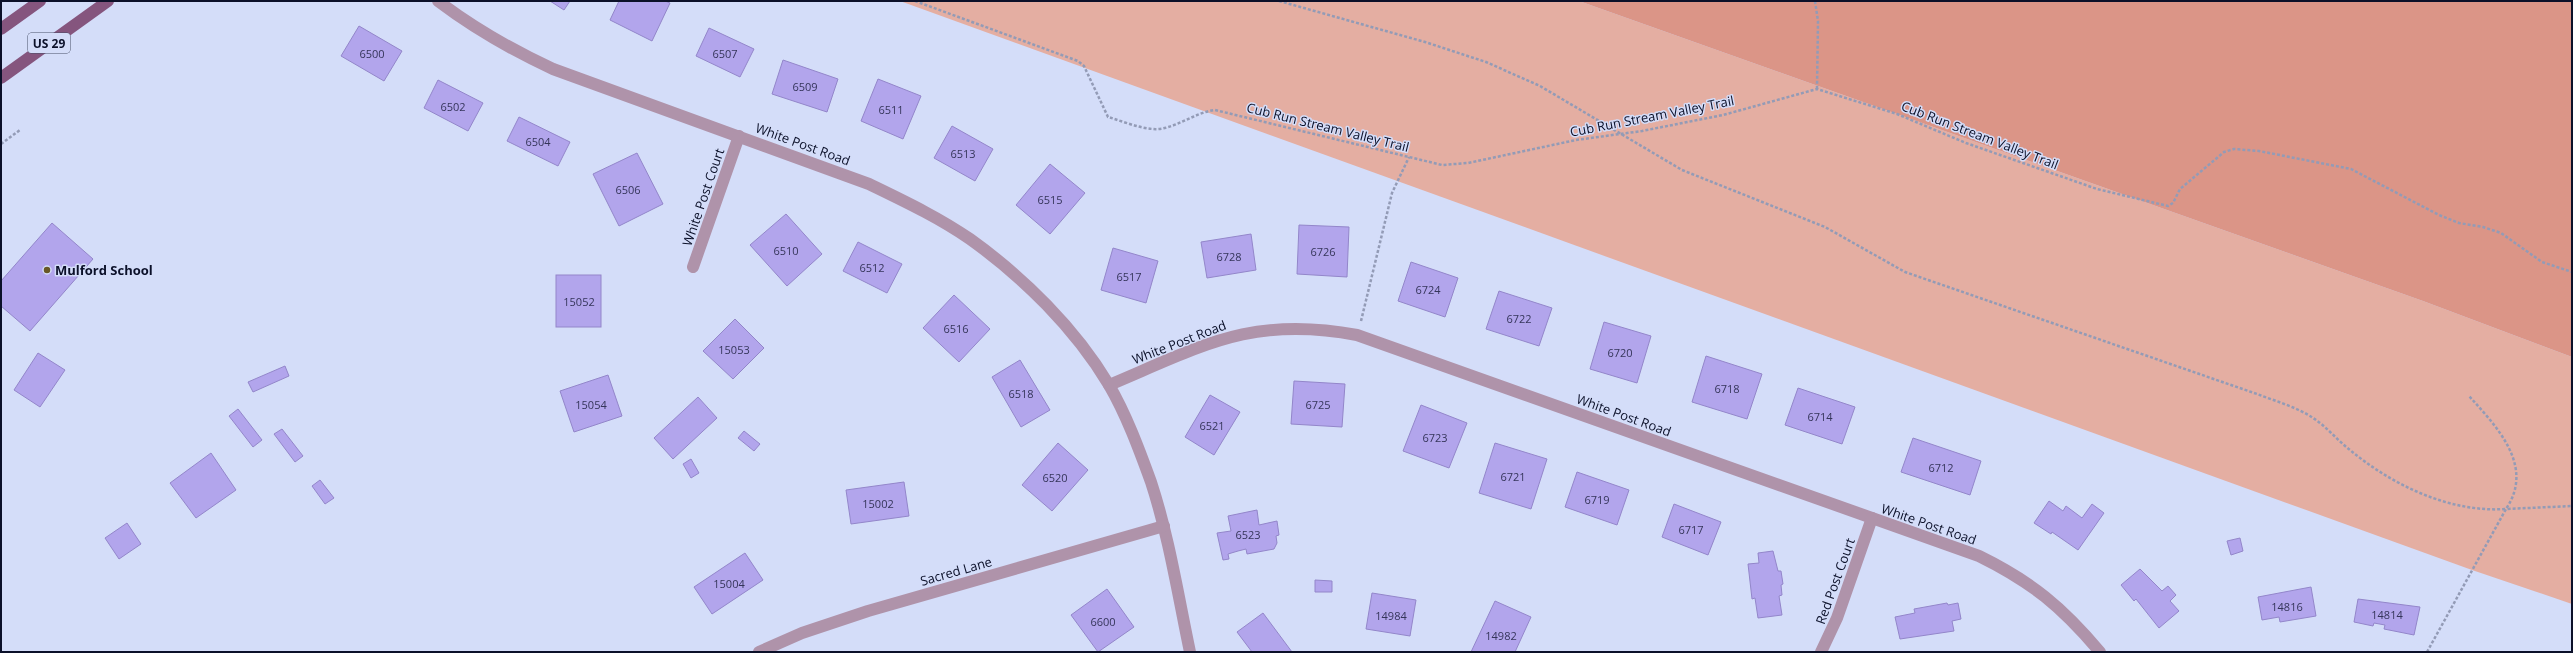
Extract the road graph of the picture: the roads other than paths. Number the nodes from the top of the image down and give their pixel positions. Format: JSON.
{"nodes":[{"id":1,"x":40,"y":1,"type":"edge"},
{"id":2,"x":108,"y":1,"type":"edge"},
{"id":3,"x":438,"y":1,"type":"edge"},
{"id":4,"x":1,"y":29,"type":"edge"},
{"id":5,"x":1,"y":78,"type":"edge"},
{"id":6,"x":739,"y":136,"type":"junction"},
{"id":7,"x":693,"y":267,"type":"dead end"},
{"id":8,"x":1109,"y":385,"type":"junction"},
{"id":9,"x":1872,"y":518,"type":"junction"},
{"id":10,"x":1164,"y":526,"type":"junction"},
{"id":11,"x":782,"y":641,"type":"junction"},
{"id":12,"x":759,"y":652,"type":"edge"},
{"id":13,"x":787,"y":652,"type":"edge"},
{"id":14,"x":1190,"y":652,"type":"edge"},
{"id":15,"x":1821,"y":652,"type":"edge"},
{"id":16,"x":2100,"y":652,"type":"edge"}],
"edges":[{"from":1,"to":4,"type":"main road","number":"US 29"},
{"from":2,"to":5,"type":"main road","number":"US 29"},
{"from":3,"to":6,"type":"street","name":"White Post Road"},
{"from":6,"to":7,"type":"street","name":"White Post Court"},
{"from":6,"to":8,"type":"street","name":"White Post Road"},
{"from":8,"to":9,"type":"street","name":"White Post Road"},
{"from":8,"to":10,"type":"street","name":"White Post Road"},
{"from":9,"to":15,"type":"street","name":"Red Post Court"},
{"from":9,"to":16,"type":"street","name":"White Post Road"},
{"from":10,"to":11,"type":"street","name":"Sacred Lane"},
{"from":10,"to":14,"type":"street","name":"White Post Road"},
{"from":11,"to":12,"type":"street","name":"Sacred Lane"},
{"from":11,"to":13,"type":"street"}]}
